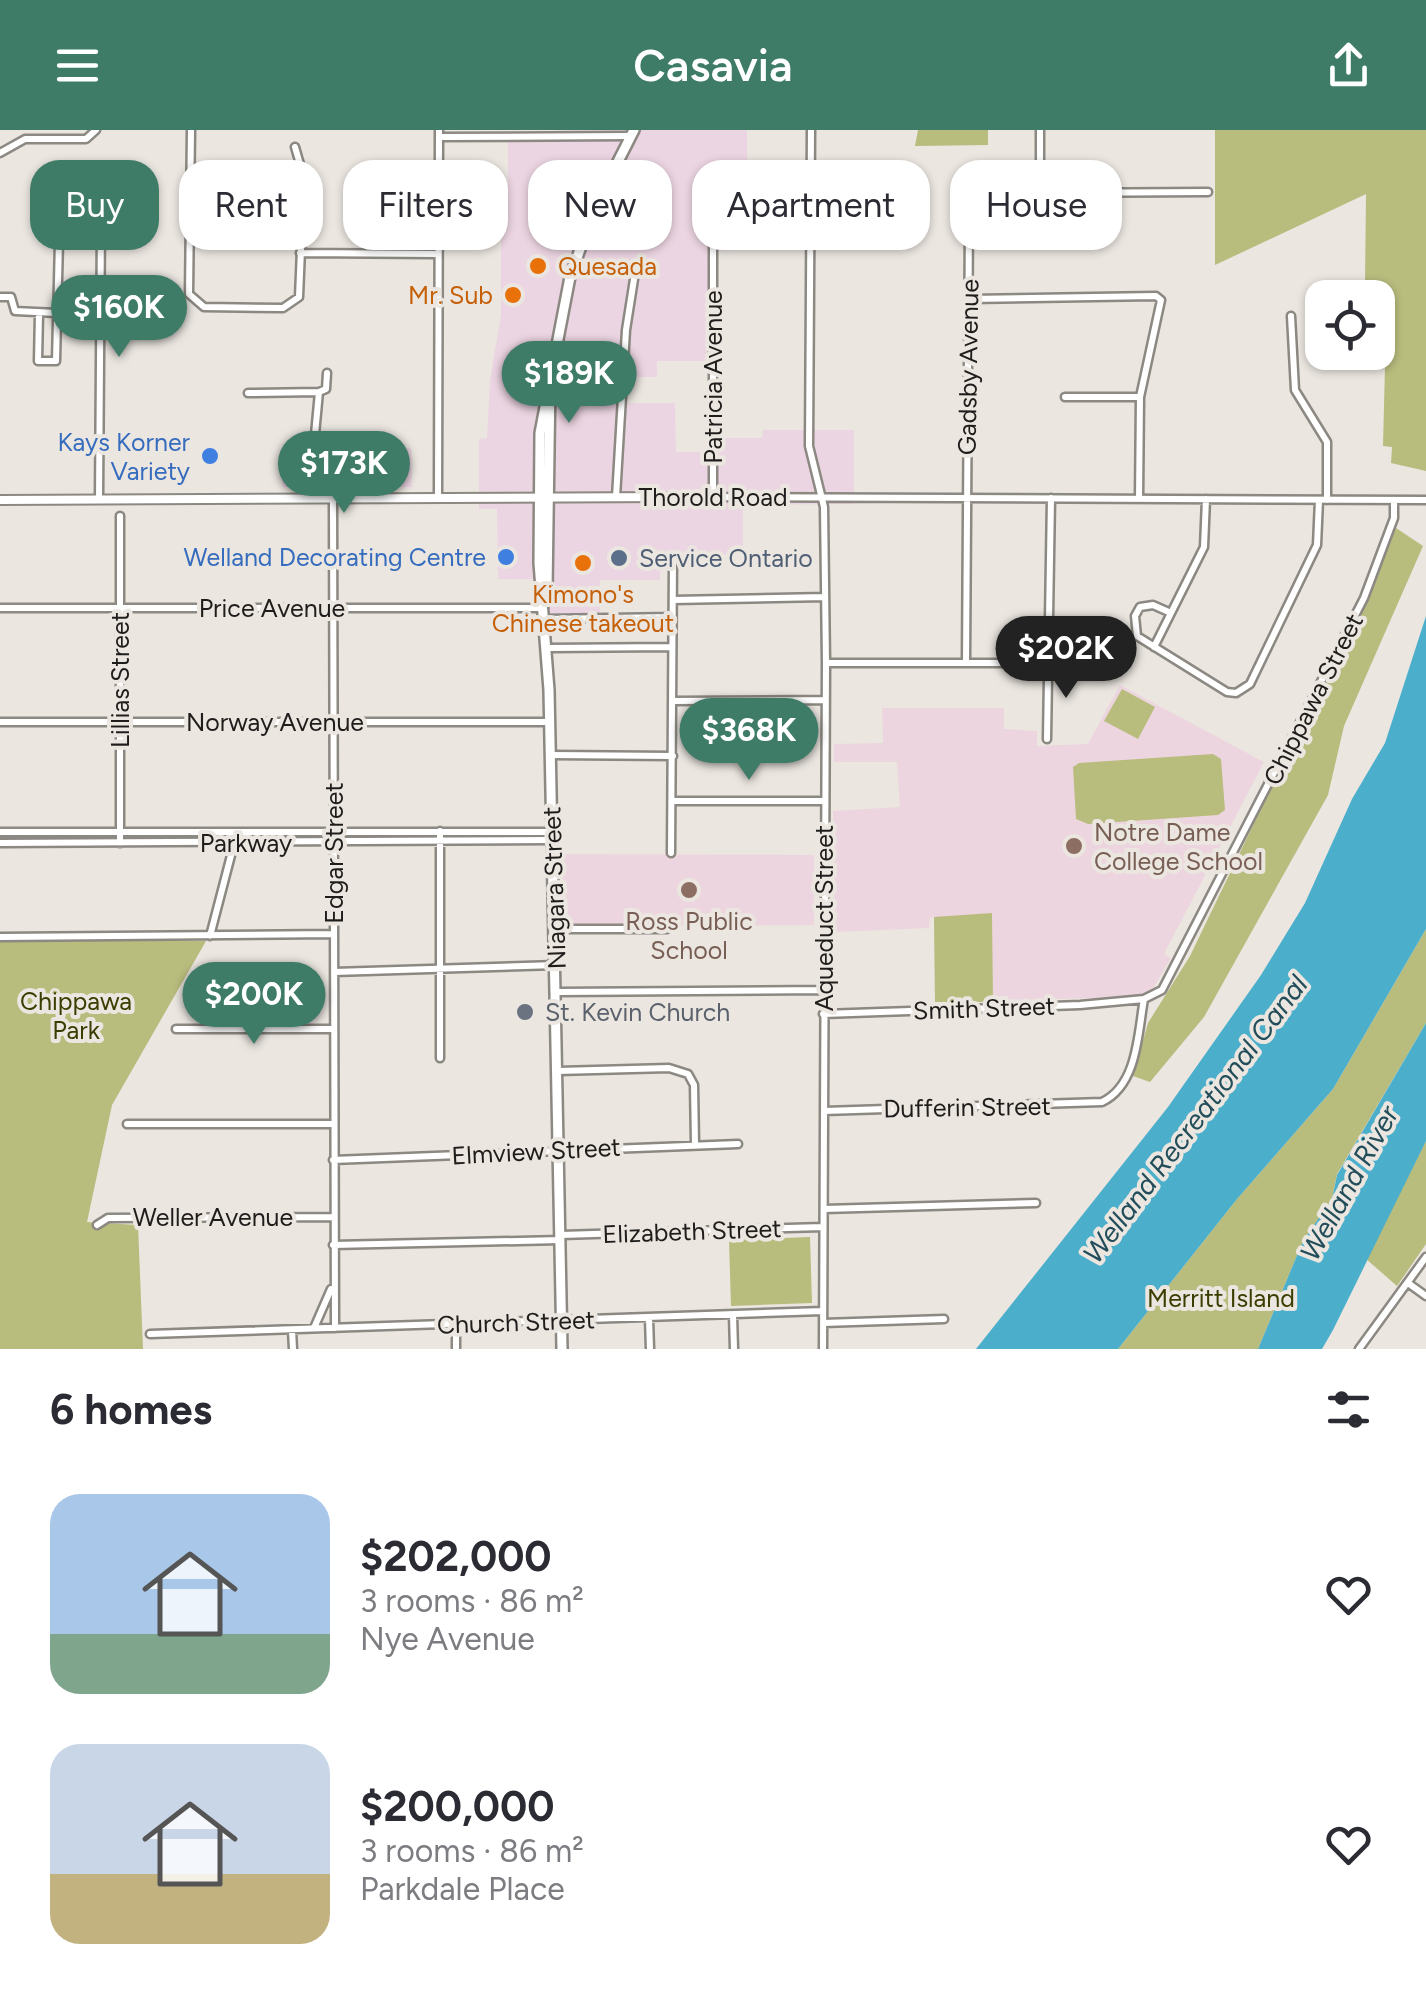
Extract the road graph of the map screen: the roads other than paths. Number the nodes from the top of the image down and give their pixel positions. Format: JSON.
{"nodes":[{"id":1,"x":96,"y":130,"type":"edge"},
{"id":2,"x":191,"y":130,"type":"edge"},
{"id":3,"x":811,"y":130,"type":"edge"},
{"id":4,"x":1040,"y":130,"type":"edge"},
{"id":5,"x":547,"y":133,"type":"edge"},
{"id":6,"x":632,"y":133,"type":"edge"},
{"id":7,"x":440,"y":134,"type":"edge"},
{"id":8,"x":295,"y":146,"type":"dead end"},
{"id":9,"x":0,"y":152,"type":"edge"},
{"id":10,"x":1040,"y":160,"type":"edge"},
{"id":11,"x":1208,"y":192,"type":"dead end"},
{"id":12,"x":1122,"y":193,"type":"edge"},
{"id":13,"x":59,"y":250,"type":"edge"},
{"id":14,"x":101,"y":250,"type":"edge"},
{"id":15,"x":713,"y":250,"type":"edge"},
{"id":16,"x":968,"y":250,"type":"edge"},
{"id":17,"x":300,"y":253,"type":"junction"},
{"id":18,"x":438,"y":254,"type":"junction"},
{"id":19,"x":635,"y":273,"type":"dead end"},
{"id":20,"x":0,"y":297,"type":"edge"},
{"id":21,"x":968,"y":298,"type":"junction"},
{"id":22,"x":39,"y":314,"type":"junction"},
{"id":23,"x":56,"y":314,"type":"junction"},
{"id":24,"x":1292,"y":316,"type":"dead end"},
{"id":25,"x":327,"y":373,"type":"dead end"},
{"id":26,"x":319,"y":392,"type":"junction"},
{"id":27,"x":248,"y":393,"type":"dead end"},
{"id":28,"x":1065,"y":397,"type":"dead end"},
{"id":29,"x":1140,"y":397,"type":"junction"},
{"id":30,"x":820,"y":496,"type":"junction"},
{"id":31,"x":438,"y":497,"type":"junction"},
{"id":32,"x":544,"y":497,"type":"junction"},
{"id":33,"x":673,"y":497,"type":"joint"},
{"id":34,"x":713,"y":497,"type":"junction"},
{"id":35,"x":968,"y":497,"type":"junction"},
{"id":36,"x":309,"y":498,"type":"junction"},
{"id":37,"x":333,"y":498,"type":"junction"},
{"id":38,"x":616,"y":498,"type":"junction"},
{"id":39,"x":1051,"y":498,"type":"junction"},
{"id":40,"x":1139,"y":498,"type":"junction"},
{"id":41,"x":100,"y":499,"type":"junction"},
{"id":42,"x":1206,"y":499,"type":"junction"},
{"id":43,"x":0,"y":500,"type":"edge"},
{"id":44,"x":1323,"y":500,"type":"junction"},
{"id":45,"x":1394,"y":500,"type":"junction"},
{"id":46,"x":1426,"y":500,"type":"edge"},
{"id":47,"x":120,"y":516,"type":"dead end"},
{"id":48,"x":673,"y":560,"type":"dead end"},
{"id":49,"x":825,"y":597,"type":"junction"},
{"id":50,"x":674,"y":600,"type":"junction"},
{"id":51,"x":0,"y":608,"type":"edge"},
{"id":52,"x":120,"y":608,"type":"junction"},
{"id":53,"x":334,"y":608,"type":"junction"},
{"id":54,"x":1171,"y":613,"type":"junction"},
{"id":55,"x":546,"y":614,"type":"junction"},
{"id":56,"x":672,"y":617,"type":"junction"},
{"id":57,"x":672,"y":647,"type":"junction"},
{"id":58,"x":1154,"y":647,"type":"junction"},
{"id":59,"x":547,"y":648,"type":"junction"},
{"id":60,"x":966,"y":662,"type":"junction"},
{"id":61,"x":826,"y":663,"type":"junction"},
{"id":62,"x":1048,"y":663,"type":"junction"},
{"id":63,"x":826,"y":700,"type":"junction"},
{"id":64,"x":673,"y":701,"type":"junction"},
{"id":65,"x":0,"y":722,"type":"edge"},
{"id":66,"x":120,"y":722,"type":"junction"},
{"id":67,"x":334,"y":722,"type":"junction"},
{"id":68,"x":550,"y":722,"type":"junction"},
{"id":69,"x":1047,"y":739,"type":"dead end"},
{"id":70,"x":551,"y":755,"type":"junction"},
{"id":71,"x":672,"y":756,"type":"junction"},
{"id":72,"x":674,"y":801,"type":"junction"},
{"id":73,"x":824,"y":801,"type":"junction"},
{"id":74,"x":235,"y":831,"type":"junction"},
{"id":75,"x":334,"y":831,"type":"junction"},
{"id":76,"x":0,"y":832,"type":"edge"},
{"id":77,"x":30,"y":832,"type":"junction"},
{"id":78,"x":120,"y":832,"type":"junction"},
{"id":79,"x":440,"y":832,"type":"junction"},
{"id":80,"x":552,"y":836,"type":"junction"},
{"id":81,"x":334,"y":842,"type":"junction"},
{"id":82,"x":120,"y":843,"type":"junction"},
{"id":83,"x":234,"y":843,"type":"junction"},
{"id":84,"x":440,"y":843,"type":"junction"},
{"id":85,"x":0,"y":844,"type":"edge"},
{"id":86,"x":31,"y":844,"type":"junction"},
{"id":87,"x":671,"y":853,"type":"dead end"},
{"id":88,"x":556,"y":929,"type":"junction"},
{"id":89,"x":667,"y":929,"type":"dead end"},
{"id":90,"x":334,"y":934,"type":"junction"},
{"id":91,"x":0,"y":936,"type":"edge"},
{"id":92,"x":210,"y":936,"type":"junction"},
{"id":93,"x":557,"y":965,"type":"junction"},
{"id":94,"x":439,"y":968,"type":"junction"},
{"id":95,"x":334,"y":972,"type":"junction"},
{"id":96,"x":824,"y":990,"type":"junction"},
{"id":97,"x":558,"y":992,"type":"junction"},
{"id":98,"x":1144,"y":999,"type":"junction"},
{"id":99,"x":823,"y":1014,"type":"junction"},
{"id":100,"x":333,"y":1029,"type":"junction"},
{"id":101,"x":176,"y":1030,"type":"dead end"},
{"id":102,"x":440,"y":1058,"type":"dead end"},
{"id":103,"x":558,"y":1071,"type":"junction"},
{"id":104,"x":824,"y":1111,"type":"junction"},
{"id":105,"x":126,"y":1124,"type":"dead end"},
{"id":106,"x":333,"y":1124,"type":"junction"},
{"id":107,"x":695,"y":1144,"type":"junction"},
{"id":108,"x":738,"y":1144,"type":"dead end"},
{"id":109,"x":560,"y":1150,"type":"junction"},
{"id":110,"x":333,"y":1160,"type":"junction"},
{"id":111,"x":1036,"y":1203,"type":"dead end"},
{"id":112,"x":824,"y":1210,"type":"junction"},
{"id":113,"x":332,"y":1217,"type":"junction"},
{"id":114,"x":97,"y":1224,"type":"dead end"},
{"id":115,"x":823,"y":1227,"type":"junction"},
{"id":116,"x":561,"y":1238,"type":"junction"},
{"id":117,"x":333,"y":1245,"type":"junction"},
{"id":118,"x":1426,"y":1256,"type":"edge"},
{"id":119,"x":333,"y":1283,"type":"junction"},
{"id":120,"x":1408,"y":1283,"type":"junction"},
{"id":121,"x":1426,"y":1296,"type":"edge"},
{"id":122,"x":823,"y":1311,"type":"junction"},
{"id":123,"x":733,"y":1315,"type":"junction"},
{"id":124,"x":649,"y":1318,"type":"junction"},
{"id":125,"x":944,"y":1319,"type":"dead end"},
{"id":126,"x":562,"y":1321,"type":"junction"},
{"id":127,"x":823,"y":1323,"type":"junction"},
{"id":128,"x":456,"y":1324,"type":"junction"},
{"id":129,"x":335,"y":1328,"type":"junction"},
{"id":130,"x":314,"y":1329,"type":"junction"},
{"id":131,"x":292,"y":1330,"type":"junction"},
{"id":132,"x":150,"y":1334,"type":"dead end"},
{"id":133,"x":293,"y":1349,"type":"edge"},
{"id":134,"x":456,"y":1349,"type":"edge"},
{"id":135,"x":562,"y":1349,"type":"edge"},
{"id":136,"x":650,"y":1349,"type":"edge"},
{"id":137,"x":734,"y":1349,"type":"edge"},
{"id":138,"x":823,"y":1349,"type":"edge"},
{"id":139,"x":1360,"y":1349,"type":"edge"}],
"edges":[{"from":1,"to":9,"type":"street"},
{"from":2,"to":17,"type":"street"},
{"from":3,"to":30,"type":"street","name":"Aqueduct Street"},
{"from":4,"to":10,"type":"street"},
{"from":5,"to":6,"type":"street"},
{"from":5,"to":7,"type":"street"},
{"from":6,"to":32,"type":"main road","name":"Niagara Street"},
{"from":7,"to":18,"type":"street"},
{"from":8,"to":17,"type":"street"},
{"from":11,"to":12,"type":"street"},
{"from":13,"to":23,"type":"street"},
{"from":14,"to":41,"type":"street"},
{"from":15,"to":34,"type":"street","name":"Patricia Avenue"},
{"from":16,"to":21,"type":"street","name":"Gadsby Avenue"},
{"from":17,"to":18,"type":"street"},
{"from":18,"to":31,"type":"street"},
{"from":19,"to":38,"type":"street"},
{"from":20,"to":22,"type":"street"},
{"from":21,"to":29,"type":"street"},
{"from":21,"to":35,"type":"street","name":"Gadsby Avenue"},
{"from":22,"to":23,"type":"street"},
{"from":22,"to":23,"type":"street"},
{"from":24,"to":44,"type":"street"},
{"from":25,"to":26,"type":"street"},
{"from":26,"to":27,"type":"street"},
{"from":26,"to":36,"type":"street"},
{"from":28,"to":29,"type":"street"},
{"from":29,"to":40,"type":"street"},
{"from":30,"to":34,"type":"street","name":"Thorold Road"},
{"from":30,"to":35,"type":"street","name":"Thorold Road"},
{"from":30,"to":49,"type":"street","name":"Aqueduct Street"},
{"from":31,"to":32,"type":"street","name":"Thorold Road"},
{"from":31,"to":37,"type":"street","name":"Thorold Road"},
{"from":32,"to":38,"type":"street","name":"Thorold Road"},
{"from":32,"to":55,"type":"main road","name":"Niagara Street"},
{"from":33,"to":34,"type":"street","name":"Thorold Road"},
{"from":33,"to":38,"type":"street","name":"Thorold Road"},
{"from":35,"to":39,"type":"street","name":"Thorold Road"},
{"from":35,"to":60,"type":"street","name":"Gadsby Avenue"},
{"from":36,"to":37,"type":"street","name":"Thorold Road"},
{"from":36,"to":41,"type":"street","name":"Thorold Road"},
{"from":37,"to":53,"type":"street","name":"Edgar Street"},
{"from":39,"to":40,"type":"street","name":"Thorold Road"},
{"from":39,"to":62,"type":"street"},
{"from":40,"to":42,"type":"street","name":"Thorold Road"},
{"from":41,"to":43,"type":"street","name":"Thorold Road"},
{"from":42,"to":44,"type":"street","name":"Thorold Road"},
{"from":42,"to":54,"type":"street"},
{"from":44,"to":45,"type":"street","name":"Thorold Road"},
{"from":44,"to":58,"type":"street"},
{"from":45,"to":46,"type":"street","name":"Thorold Road"},
{"from":45,"to":98,"type":"street","name":"Chippawa Street"},
{"from":47,"to":52,"type":"street","name":"Lillias Street"},
{"from":48,"to":50,"type":"street"},
{"from":49,"to":50,"type":"street"},
{"from":49,"to":61,"type":"street","name":"Aqueduct Street"},
{"from":50,"to":56,"type":"street"},
{"from":51,"to":52,"type":"street","name":"Price Avenue"},
{"from":52,"to":53,"type":"street","name":"Price Avenue"},
{"from":52,"to":66,"type":"street","name":"Lillias Street"},
{"from":53,"to":55,"type":"street","name":"Price Avenue"},
{"from":53,"to":67,"type":"street","name":"Edgar Street"},
{"from":54,"to":58,"type":"street"},
{"from":54,"to":58,"type":"street"},
{"from":55,"to":56,"type":"street","name":"Price Avenue"},
{"from":55,"to":59,"type":"main road","name":"Niagara Street"},
{"from":56,"to":57,"type":"street"},
{"from":57,"to":59,"type":"street"},
{"from":57,"to":64,"type":"street"},
{"from":59,"to":68,"type":"main road","name":"Niagara Street"},
{"from":60,"to":61,"type":"street"},
{"from":60,"to":62,"type":"street"},
{"from":61,"to":63,"type":"street","name":"Aqueduct Street"},
{"from":62,"to":69,"type":"street"},
{"from":63,"to":64,"type":"street"},
{"from":63,"to":73,"type":"street","name":"Aqueduct Street"},
{"from":64,"to":71,"type":"street"},
{"from":65,"to":66,"type":"street","name":"Norway Avenue"},
{"from":66,"to":67,"type":"street","name":"Norway Avenue"},
{"from":66,"to":78,"type":"street","name":"Lillias Street"},
{"from":67,"to":68,"type":"street","name":"Norway Avenue"},
{"from":67,"to":75,"type":"street","name":"Edgar Street"},
{"from":68,"to":70,"type":"main road","name":"Niagara Street"},
{"from":70,"to":71,"type":"street"},
{"from":70,"to":80,"type":"main road","name":"Niagara Street"},
{"from":71,"to":72,"type":"street"},
{"from":72,"to":73,"type":"street"},
{"from":72,"to":87,"type":"street"},
{"from":73,"to":96,"type":"street","name":"Aqueduct Street"},
{"from":74,"to":75,"type":"street","name":"Parkway"},
{"from":74,"to":78,"type":"street","name":"Parkway"},
{"from":74,"to":83,"type":"street"},
{"from":75,"to":79,"type":"street","name":"Parkway"},
{"from":75,"to":81,"type":"street","name":"Edgar Street"},
{"from":76,"to":77,"type":"street","name":"Parkway"},
{"from":77,"to":78,"type":"street","name":"Parkway"},
{"from":77,"to":86,"type":"street"},
{"from":78,"to":82,"type":"street","name":"Lillias Street"},
{"from":79,"to":80,"type":"street","name":"Parkway"},
{"from":79,"to":84,"type":"street"},
{"from":80,"to":84,"type":"street","name":"Parkway"},
{"from":80,"to":88,"type":"main road","name":"Niagara Street"},
{"from":81,"to":83,"type":"street","name":"Parkway"},
{"from":81,"to":84,"type":"street","name":"Parkway"},
{"from":81,"to":90,"type":"street","name":"Edgar Street"},
{"from":82,"to":83,"type":"street","name":"Parkway"},
{"from":82,"to":86,"type":"street","name":"Parkway"},
{"from":83,"to":92,"type":"street"},
{"from":84,"to":94,"type":"street"},
{"from":85,"to":86,"type":"street","name":"Parkway"},
{"from":88,"to":89,"type":"street"},
{"from":88,"to":93,"type":"main road","name":"Niagara Street"},
{"from":90,"to":92,"type":"street"},
{"from":90,"to":95,"type":"street","name":"Edgar Street"},
{"from":91,"to":92,"type":"street"},
{"from":93,"to":94,"type":"street"},
{"from":93,"to":97,"type":"main road","name":"Niagara Street"},
{"from":94,"to":95,"type":"street"},
{"from":94,"to":102,"type":"street"},
{"from":95,"to":100,"type":"street","name":"Edgar Street"},
{"from":96,"to":97,"type":"street"},
{"from":96,"to":99,"type":"street","name":"Aqueduct Street"},
{"from":97,"to":103,"type":"main road","name":"Niagara Street"},
{"from":98,"to":99,"type":"street","name":"Smith Street"},
{"from":98,"to":104,"type":"street","name":"Dufferin Street"},
{"from":99,"to":104,"type":"street","name":"Aqueduct Street"},
{"from":100,"to":101,"type":"street"},
{"from":100,"to":106,"type":"street","name":"Edgar Street"},
{"from":103,"to":107,"type":"street"},
{"from":103,"to":109,"type":"main road","name":"Niagara Street"},
{"from":104,"to":112,"type":"street","name":"Aqueduct Street"},
{"from":105,"to":106,"type":"street"},
{"from":106,"to":110,"type":"street","name":"Edgar Street"},
{"from":107,"to":108,"type":"street","name":"Elmview Street"},
{"from":107,"to":109,"type":"street","name":"Elmview Street"},
{"from":109,"to":110,"type":"street","name":"Elmview Street"},
{"from":109,"to":116,"type":"main road","name":"Niagara Street"},
{"from":110,"to":113,"type":"street","name":"Edgar Street"},
{"from":111,"to":112,"type":"street"},
{"from":112,"to":115,"type":"street","name":"Aqueduct Street"},
{"from":113,"to":114,"type":"street","name":"Weller Avenue"},
{"from":113,"to":117,"type":"street","name":"Edgar Street"},
{"from":115,"to":116,"type":"street","name":"Elizabeth Street"},
{"from":115,"to":122,"type":"street","name":"Aqueduct Street"},
{"from":116,"to":117,"type":"street","name":"Elizabeth Street"},
{"from":116,"to":126,"type":"main road","name":"Niagara Street"},
{"from":117,"to":119,"type":"street","name":"Edgar Street"},
{"from":118,"to":120,"type":"street"},
{"from":119,"to":129,"type":"street","name":"Edgar Street"},
{"from":119,"to":130,"type":"street"},
{"from":120,"to":121,"type":"street"},
{"from":120,"to":139,"type":"street"},
{"from":122,"to":123,"type":"street","name":"Church Street"},
{"from":122,"to":127,"type":"street","name":"Aqueduct Street"},
{"from":123,"to":124,"type":"street","name":"Church Street"},
{"from":123,"to":137,"type":"street"},
{"from":124,"to":126,"type":"street","name":"Church Street"},
{"from":124,"to":136,"type":"street"},
{"from":125,"to":127,"type":"street"},
{"from":126,"to":128,"type":"street","name":"Church Street"},
{"from":126,"to":135,"type":"main road","name":"Niagara Street"},
{"from":127,"to":138,"type":"street","name":"Aqueduct Street"},
{"from":128,"to":129,"type":"street","name":"Church Street"},
{"from":128,"to":134,"type":"street"},
{"from":129,"to":130,"type":"street","name":"Church Street"},
{"from":130,"to":131,"type":"street","name":"Church Street"},
{"from":131,"to":132,"type":"street","name":"Church Street"},
{"from":131,"to":133,"type":"street"}]}
